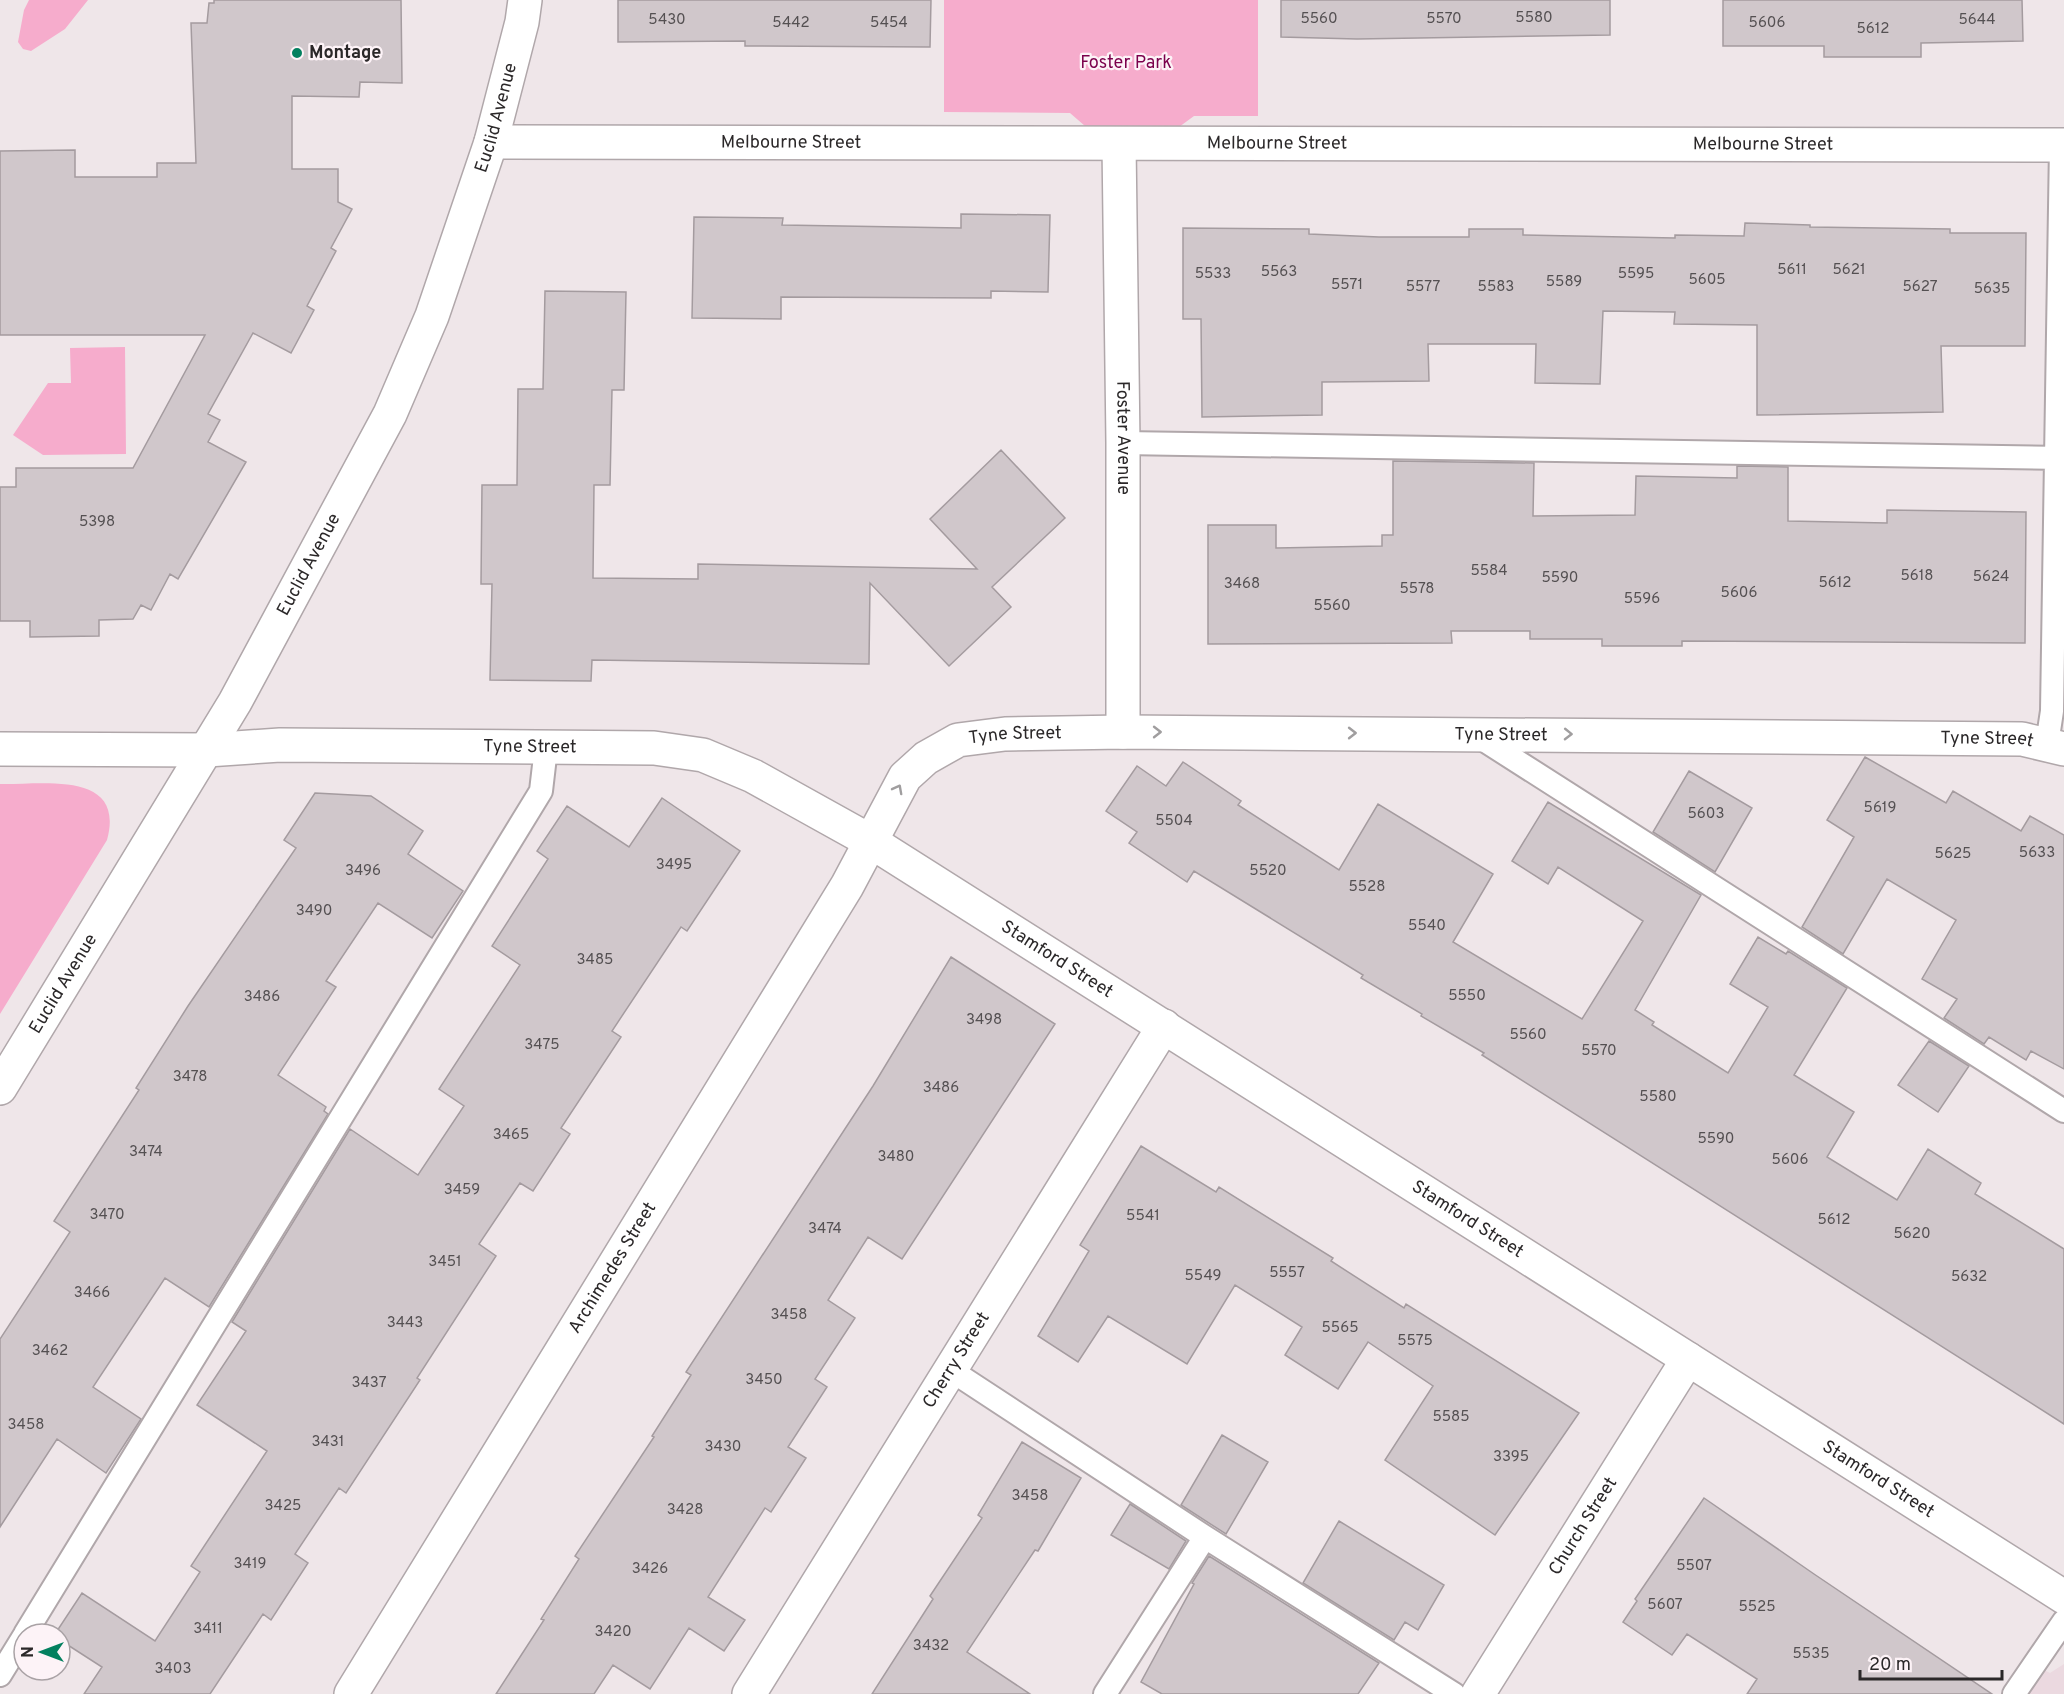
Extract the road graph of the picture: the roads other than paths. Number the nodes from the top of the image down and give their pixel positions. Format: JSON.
{"nodes":[{"id":1,"x":525,"y":0,"type":"edge"},
{"id":2,"x":491,"y":142,"type":"junction"},
{"id":3,"x":1119,"y":144,"type":"junction"},
{"id":4,"x":2063,"y":146,"type":"edge"},
{"id":5,"x":1123,"y":443,"type":"junction"},
{"id":6,"x":2061,"y":457,"type":"edge"},
{"id":7,"x":1123,"y":732,"type":"junction"},
{"id":8,"x":1474,"y":733,"type":"junction"},
{"id":9,"x":2055,"y":746,"type":"edge"},
{"id":10,"x":546,"y":748,"type":"junction"},
{"id":11,"x":0,"y":749,"type":"edge"},
{"id":12,"x":207,"y":750,"type":"junction"},
{"id":13,"x":870,"y":841,"type":"junction"},
{"id":14,"x":1164,"y":1026,"type":"junction"},
{"id":15,"x":0,"y":1088,"type":"edge"},
{"id":16,"x":2064,"y":1111,"type":"edge"},
{"id":17,"x":1688,"y":1359,"type":"junction"},
{"id":18,"x":949,"y":1369,"type":"junction"},
{"id":19,"x":1205,"y":1537,"type":"junction"},
{"id":20,"x":2064,"y":1597,"type":"edge"},
{"id":21,"x":2064,"y":1621,"type":"edge"},
{"id":22,"x":33,"y":1622,"type":"edge"},
{"id":23,"x":12,"y":1656,"type":"edge"},
{"id":24,"x":0,"y":1675,"type":"edge"},
{"id":25,"x":351,"y":1694,"type":"edge"},
{"id":26,"x":749,"y":1694,"type":"edge"},
{"id":27,"x":1105,"y":1694,"type":"edge"},
{"id":28,"x":1454,"y":1694,"type":"edge"},
{"id":29,"x":1478,"y":1694,"type":"edge"},
{"id":30,"x":2014,"y":1694,"type":"edge"}],
"edges":[{"from":1,"to":2,"type":"street","name":"Euclid Avenue"},
{"from":2,"to":3,"type":"street","name":"Melbourne Street"},
{"from":2,"to":12,"type":"street","name":"Euclid Avenue"},
{"from":3,"to":4,"type":"street","name":"Melbourne Street"},
{"from":3,"to":5,"type":"street","name":"Foster Avenue"},
{"from":4,"to":6,"type":"lane"},
{"from":5,"to":6,"type":"lane"},
{"from":5,"to":7,"type":"street","name":"Foster Avenue"},
{"from":6,"to":9,"type":"lane"},
{"from":7,"to":8,"type":"street","name":"Tyne Street","one_way":true},
{"from":13,"to":7,"type":"street","name":"Tyne Street","one_way":true},
{"from":8,"to":9,"type":"street","name":"Tyne Street","one_way":true},
{"from":8,"to":16,"type":"lane"},
{"from":10,"to":12,"type":"street","name":"Tyne Street"},
{"from":10,"to":13,"type":"street","name":"Tyne Street"},
{"from":10,"to":22,"type":"lane"},
{"from":11,"to":12,"type":"street","name":"Tyne Street"},
{"from":12,"to":15,"type":"street","name":"Euclid Avenue"},
{"from":13,"to":14,"type":"street","name":"Stamford Street"},
{"from":13,"to":25,"type":"street","name":"Archimedes Street"},
{"from":14,"to":17,"type":"street","name":"Stamford Street"},
{"from":14,"to":18,"type":"street","name":"Cherry Street"},
{"from":17,"to":20,"type":"street","name":"Stamford Street"},
{"from":17,"to":29,"type":"street","name":"Church Street"},
{"from":18,"to":19,"type":"lane"},
{"from":18,"to":26,"type":"street","name":"Cherry Street"},
{"from":19,"to":27,"type":"lane"},
{"from":19,"to":28,"type":"lane"},
{"from":21,"to":30,"type":"lane"},
{"from":23,"to":24,"type":"lane"}]}
